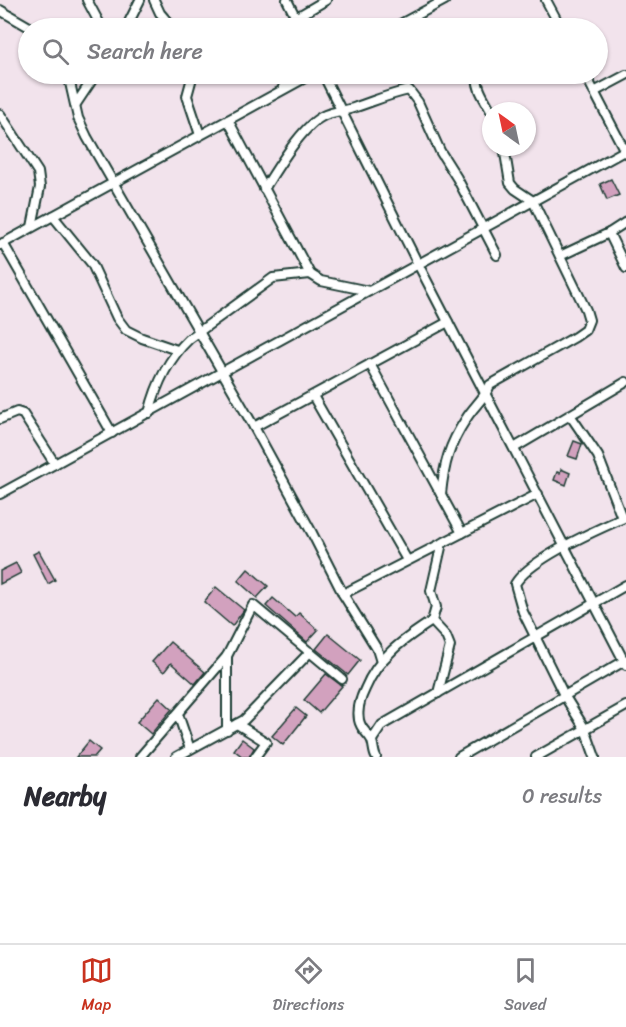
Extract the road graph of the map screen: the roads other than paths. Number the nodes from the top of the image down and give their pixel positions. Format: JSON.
{"nodes":[{"id":1,"x":87,"y":0,"type":"edge"},
{"id":2,"x":140,"y":0,"type":"edge"},
{"id":3,"x":154,"y":0,"type":"edge"},
{"id":4,"x":287,"y":0,"type":"edge"},
{"id":5,"x":326,"y":0,"type":"edge"},
{"id":6,"x":445,"y":0,"type":"edge"},
{"id":7,"x":546,"y":0,"type":"edge"},
{"id":8,"x":431,"y":3,"type":"edge"},
{"id":9,"x":0,"y":10,"type":"edge"},
{"id":10,"x":297,"y":17,"type":"joint"},
{"id":11,"x":97,"y":18,"type":"edge"},
{"id":12,"x":131,"y":18,"type":"edge"},
{"id":13,"x":164,"y":18,"type":"edge"},
{"id":14,"x":408,"y":18,"type":"edge"},
{"id":15,"x":556,"y":18,"type":"edge"},
{"id":16,"x":18,"y":20,"type":"edge"},
{"id":17,"x":626,"y":75,"type":"edge"},
{"id":18,"x":71,"y":84,"type":"edge"},
{"id":19,"x":89,"y":84,"type":"edge"},
{"id":20,"x":190,"y":84,"type":"edge"},
{"id":21,"x":284,"y":84,"type":"edge"},
{"id":22,"x":293,"y":84,"type":"edge"},
{"id":23,"x":328,"y":84,"type":"edge"},
{"id":24,"x":478,"y":84,"type":"edge"},
{"id":25,"x":590,"y":84,"type":"edge"},
{"id":26,"x":283,"y":89,"type":"junction"},
{"id":27,"x":594,"y":92,"type":"junction"},
{"id":28,"x":486,"y":102,"type":"edge"},
{"id":29,"x":76,"y":104,"type":"junction"},
{"id":30,"x":342,"y":111,"type":"junction"},
{"id":31,"x":0,"y":114,"type":"edge"},
{"id":32,"x":228,"y":120,"type":"junction"},
{"id":33,"x":200,"y":135,"type":"junction"},
{"id":34,"x":626,"y":151,"type":"edge"},
{"id":35,"x":506,"y":156,"type":"edge"},
{"id":36,"x":114,"y":182,"type":"junction"},
{"id":37,"x":264,"y":189,"type":"junction"},
{"id":38,"x":532,"y":201,"type":"junction"},
{"id":39,"x":53,"y":216,"type":"junction"},
{"id":40,"x":626,"y":222,"type":"edge"},
{"id":41,"x":32,"y":227,"type":"junction"},
{"id":42,"x":483,"y":228,"type":"junction"},
{"id":43,"x":609,"y":233,"type":"junction"},
{"id":44,"x":2,"y":244,"type":"edge"},
{"id":45,"x":497,"y":255,"type":"dead end"},
{"id":46,"x":560,"y":256,"type":"junction"},
{"id":47,"x":418,"y":264,"type":"junction"},
{"id":48,"x":626,"y":268,"type":"edge"},
{"id":49,"x":310,"y":274,"type":"junction"},
{"id":50,"x":369,"y":291,"type":"junction"},
{"id":51,"x":448,"y":322,"type":"junction"},
{"id":52,"x":199,"y":331,"type":"junction"},
{"id":53,"x":177,"y":350,"type":"junction"},
{"id":54,"x":370,"y":364,"type":"junction"},
{"id":55,"x":222,"y":372,"type":"junction"},
{"id":56,"x":626,"y":382,"type":"edge"},
{"id":57,"x":486,"y":395,"type":"junction"},
{"id":58,"x":313,"y":396,"type":"junction"},
{"id":59,"x":149,"y":413,"type":"junction"},
{"id":60,"x":570,"y":415,"type":"junction"},
{"id":61,"x":0,"y":419,"type":"edge"},
{"id":62,"x":254,"y":427,"type":"junction"},
{"id":63,"x":112,"y":433,"type":"junction"},
{"id":64,"x":514,"y":448,"type":"junction"},
{"id":65,"x":55,"y":464,"type":"junction"},
{"id":66,"x":0,"y":494,"type":"edge"},
{"id":67,"x":441,"y":494,"type":"junction"},
{"id":68,"x":538,"y":494,"type":"junction"},
{"id":69,"x":624,"y":517,"type":"edge"},
{"id":70,"x":462,"y":533,"type":"junction"},
{"id":71,"x":442,"y":543,"type":"junction"},
{"id":72,"x":566,"y":547,"type":"junction"},
{"id":73,"x":407,"y":560,"type":"junction"},
{"id":74,"x":626,"y":585,"type":"edge"},
{"id":75,"x":343,"y":594,"type":"junction"},
{"id":76,"x":595,"y":604,"type":"junction"},
{"id":77,"x":432,"y":621,"type":"junction"},
{"id":78,"x":536,"y":636,"type":"junction"},
{"id":79,"x":310,"y":652,"type":"junction"},
{"id":80,"x":227,"y":656,"type":"junction"},
{"id":81,"x":381,"y":662,"type":"junction"},
{"id":82,"x":625,"y":662,"type":"edge"},
{"id":83,"x":342,"y":679,"type":"dead end"},
{"id":84,"x":438,"y":693,"type":"junction"},
{"id":85,"x":564,"y":695,"type":"junction"},
{"id":86,"x":626,"y":706,"type":"edge"},
{"id":87,"x":178,"y":714,"type":"junction"},
{"id":88,"x":237,"y":724,"type":"junction"},
{"id":89,"x":585,"y":729,"type":"junction"},
{"id":90,"x":227,"y":730,"type":"junction"},
{"id":91,"x":372,"y":740,"type":"junction"},
{"id":92,"x":190,"y":749,"type":"junction"},
{"id":93,"x":140,"y":757,"type":"edge"},
{"id":94,"x":176,"y":757,"type":"edge"},
{"id":95,"x":255,"y":757,"type":"edge"},
{"id":96,"x":376,"y":757,"type":"edge"},
{"id":97,"x":459,"y":757,"type":"edge"},
{"id":98,"x":536,"y":757,"type":"edge"},
{"id":99,"x":595,"y":757,"type":"edge"}],
"edges":[{"from":1,"to":11,"type":"street"},
{"from":2,"to":12,"type":"street"},
{"from":3,"to":13,"type":"street"},
{"from":4,"to":10,"type":"street"},
{"from":5,"to":10,"type":"street"},
{"from":6,"to":8,"type":"street"},
{"from":7,"to":15,"type":"street"},
{"from":8,"to":14,"type":"street"},
{"from":9,"to":16,"type":"street"},
{"from":17,"to":27,"type":"street"},
{"from":18,"to":29,"type":"street"},
{"from":19,"to":29,"type":"street"},
{"from":20,"to":33,"type":"street"},
{"from":21,"to":26,"type":"street"},
{"from":22,"to":26,"type":"street"},
{"from":23,"to":30,"type":"street"},
{"from":24,"to":28,"type":"street"},
{"from":25,"to":27,"type":"street"},
{"from":26,"to":32,"type":"street"},
{"from":27,"to":34,"type":"street"},
{"from":29,"to":36,"type":"street"},
{"from":30,"to":37,"type":"street"},
{"from":30,"to":42,"type":"street"},
{"from":30,"to":47,"type":"street"},
{"from":31,"to":41,"type":"street"},
{"from":32,"to":33,"type":"street"},
{"from":32,"to":37,"type":"street"},
{"from":33,"to":36,"type":"street"},
{"from":34,"to":38,"type":"street"},
{"from":35,"to":38,"type":"street"},
{"from":36,"to":39,"type":"street"},
{"from":36,"to":52,"type":"street"},
{"from":37,"to":49,"type":"street"},
{"from":38,"to":42,"type":"street"},
{"from":38,"to":46,"type":"street"},
{"from":39,"to":41,"type":"street"},
{"from":39,"to":53,"type":"street"},
{"from":40,"to":43,"type":"street"},
{"from":41,"to":44,"type":"street"},
{"from":42,"to":45,"type":"street"},
{"from":42,"to":47,"type":"street"},
{"from":43,"to":46,"type":"street"},
{"from":43,"to":48,"type":"street"},
{"from":44,"to":63,"type":"street"},
{"from":46,"to":57,"type":"street"},
{"from":47,"to":50,"type":"street"},
{"from":47,"to":51,"type":"street"},
{"from":49,"to":50,"type":"street"},
{"from":49,"to":52,"type":"street"},
{"from":50,"to":55,"type":"street"},
{"from":51,"to":54,"type":"street"},
{"from":51,"to":57,"type":"street"},
{"from":52,"to":53,"type":"street"},
{"from":52,"to":55,"type":"street"},
{"from":53,"to":59,"type":"street"},
{"from":54,"to":58,"type":"street"},
{"from":54,"to":67,"type":"street"},
{"from":55,"to":59,"type":"street"},
{"from":55,"to":62,"type":"street"},
{"from":56,"to":60,"type":"street"},
{"from":57,"to":64,"type":"street"},
{"from":57,"to":67,"type":"street"},
{"from":58,"to":62,"type":"street"},
{"from":58,"to":73,"type":"street"},
{"from":59,"to":63,"type":"street"},
{"from":60,"to":64,"type":"street"},
{"from":60,"to":69,"type":"street"},
{"from":61,"to":65,"type":"street"},
{"from":62,"to":75,"type":"street"},
{"from":63,"to":65,"type":"street"},
{"from":64,"to":68,"type":"street"},
{"from":65,"to":66,"type":"street"},
{"from":67,"to":70,"type":"street"},
{"from":68,"to":70,"type":"street"},
{"from":68,"to":72,"type":"street"},
{"from":69,"to":72,"type":"street"},
{"from":70,"to":71,"type":"street"},
{"from":71,"to":73,"type":"street"},
{"from":71,"to":77,"type":"street"},
{"from":72,"to":76,"type":"street"},
{"from":72,"to":78,"type":"street"},
{"from":73,"to":75,"type":"street"},
{"from":74,"to":76,"type":"street"},
{"from":75,"to":81,"type":"street"},
{"from":76,"to":78,"type":"street"},
{"from":76,"to":82,"type":"street"},
{"from":77,"to":81,"type":"street"},
{"from":77,"to":84,"type":"street"},
{"from":78,"to":84,"type":"street"},
{"from":78,"to":85,"type":"street"},
{"from":79,"to":80,"type":"street"},
{"from":79,"to":83,"type":"street"},
{"from":79,"to":88,"type":"street"},
{"from":80,"to":87,"type":"street"},
{"from":80,"to":90,"type":"street"},
{"from":81,"to":91,"type":"street"},
{"from":82,"to":85,"type":"street"},
{"from":84,"to":91,"type":"street"},
{"from":85,"to":89,"type":"street"},
{"from":85,"to":97,"type":"street"},
{"from":86,"to":89,"type":"street"},
{"from":87,"to":92,"type":"street"},
{"from":87,"to":93,"type":"street"},
{"from":88,"to":90,"type":"street"},
{"from":88,"to":95,"type":"street"},
{"from":89,"to":98,"type":"street"},
{"from":89,"to":99,"type":"street"},
{"from":90,"to":92,"type":"street"},
{"from":91,"to":96,"type":"street"},
{"from":92,"to":94,"type":"street"}]}
